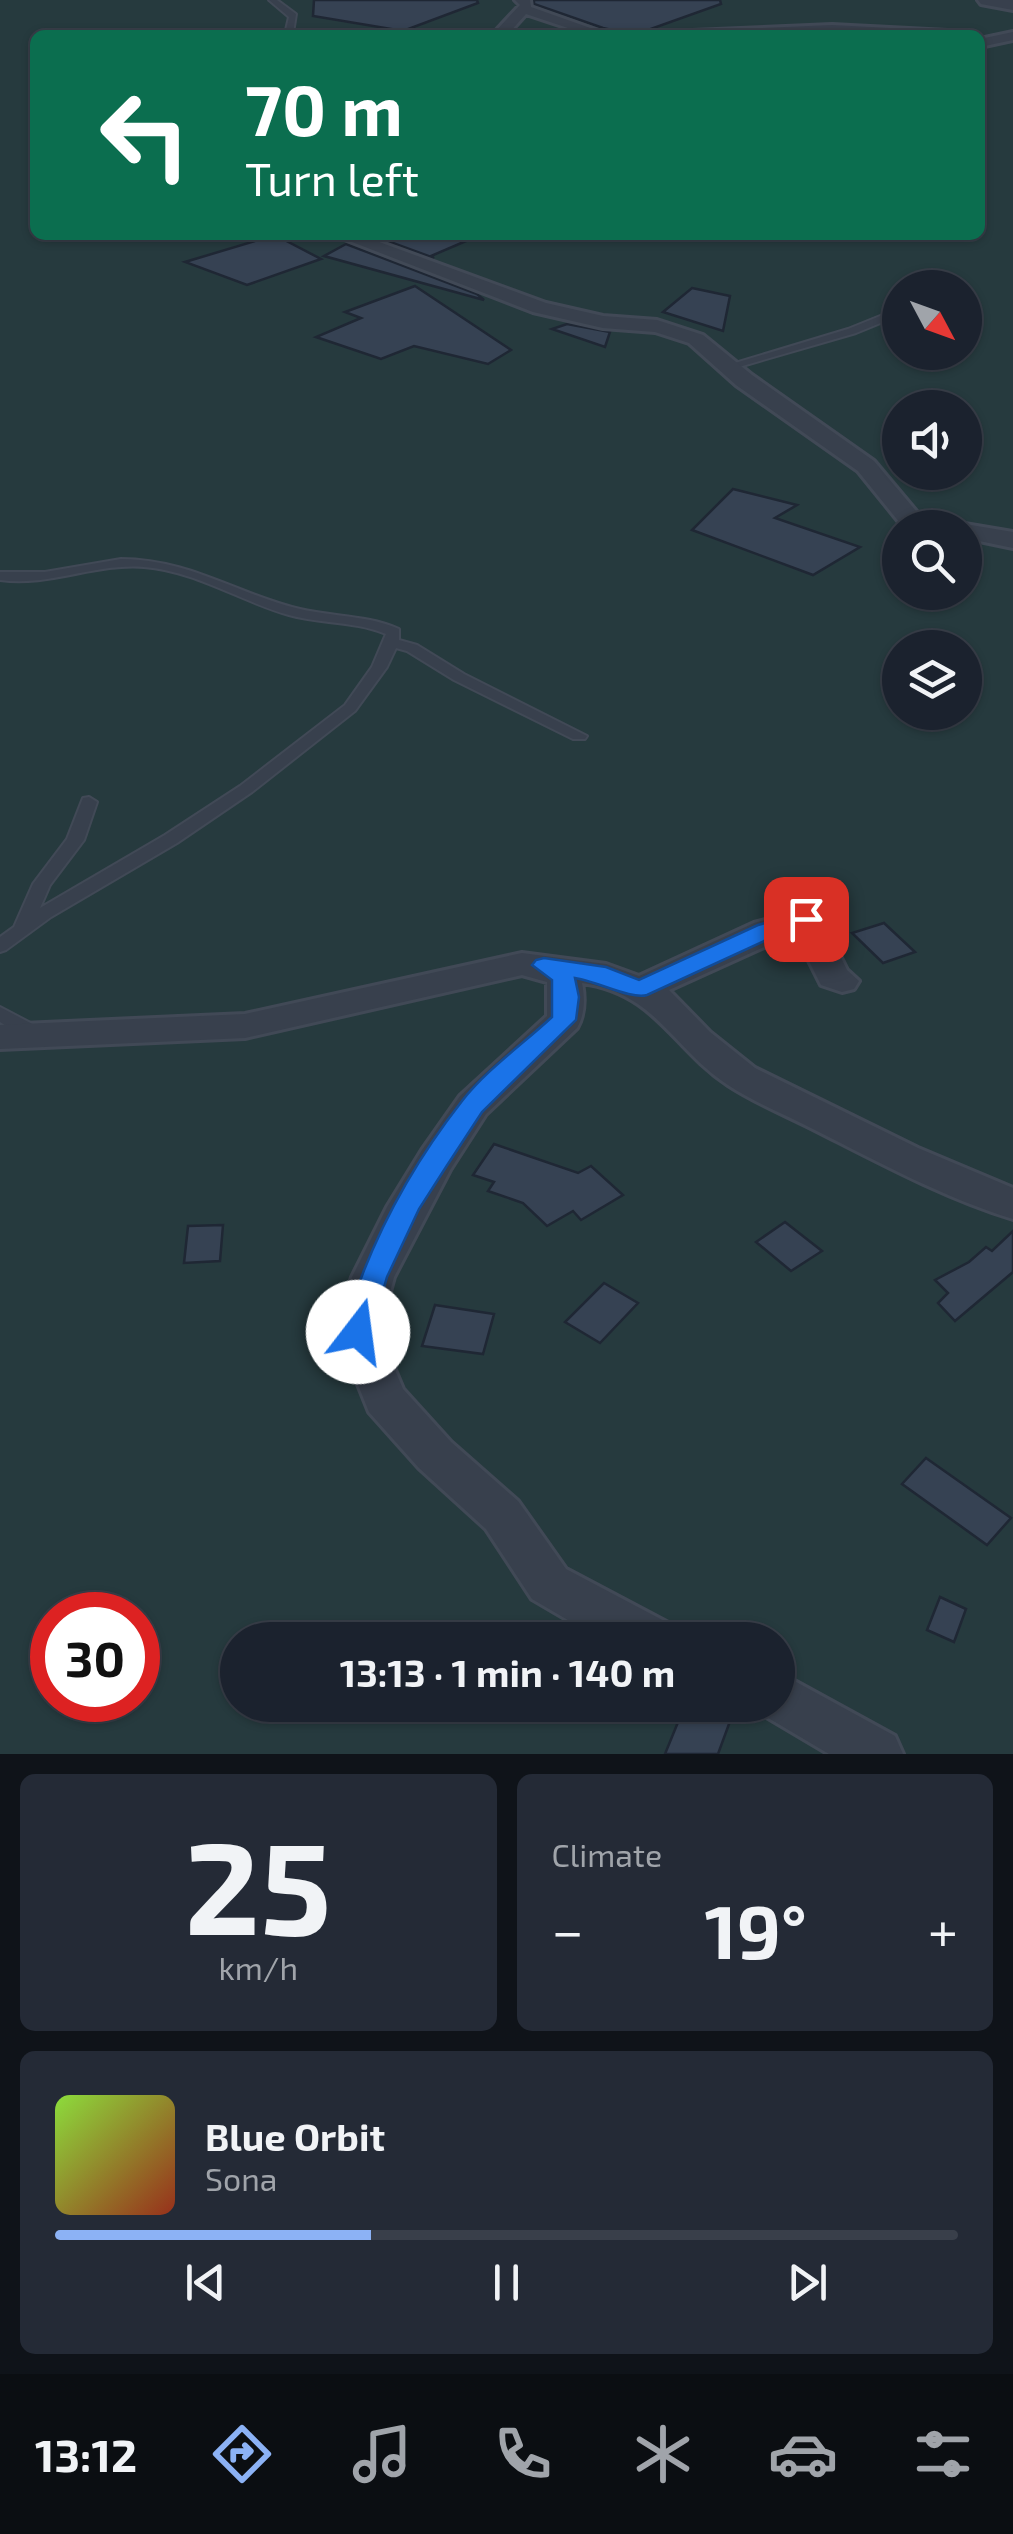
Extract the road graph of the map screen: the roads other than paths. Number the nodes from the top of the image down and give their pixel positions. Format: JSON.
{"nodes":[{"id":1,"x":273,"y":0,"type":"edge"},
{"id":2,"x":987,"y":0,"type":"edge"},
{"id":3,"x":1013,"y":2,"type":"edge"},
{"id":4,"x":523,"y":4,"type":"edge"},
{"id":5,"x":290,"y":30,"type":"edge"},
{"id":6,"x":503,"y":30,"type":"edge"},
{"id":7,"x":590,"y":30,"type":"edge"},
{"id":8,"x":792,"y":30,"type":"edge"},
{"id":9,"x":865,"y":30,"type":"edge"},
{"id":10,"x":356,"y":240,"type":"edge"},
{"id":11,"x":882,"y":318,"type":"edge"},
{"id":12,"x":728,"y":367,"type":"junction"},
{"id":13,"x":902,"y":510,"type":"edge"},
{"id":14,"x":982,"y":535,"type":"edge"},
{"id":15,"x":1013,"y":540,"type":"edge"},
{"id":16,"x":0,"y":576,"type":"edge"},
{"id":17,"x":391,"y":642,"type":"junction"},
{"id":18,"x":579,"y":736,"type":"dead end"},
{"id":19,"x":89,"y":802,"type":"dead end"},
{"id":20,"x":22,"y":930,"type":"junction"},
{"id":21,"x":0,"y":946,"type":"edge"},
{"id":22,"x":544,"y":965,"type":"junction"},
{"id":23,"x":842,"y":981,"type":"dead end"},
{"id":24,"x":639,"y":990,"type":"junction"},
{"id":25,"x":0,"y":1013,"type":"edge"},
{"id":26,"x":16,"y":1035,"type":"edge"},
{"id":27,"x":1013,"y":1204,"type":"edge"},
{"id":28,"x":615,"y":1622,"type":"edge"},
{"id":29,"x":795,"y":1706,"type":"edge"},
{"id":30,"x":877,"y":1754,"type":"edge"}],
"edges":[{"from":1,"to":5,"type":"lane"},
{"from":2,"to":3,"type":"street"},
{"from":4,"to":6,"type":"street"},
{"from":4,"to":7,"type":"street"},
{"from":8,"to":9,"type":"street"},
{"from":10,"to":12,"type":"street"},
{"from":11,"to":12,"type":"lane"},
{"from":12,"to":13,"type":"street"},
{"from":14,"to":15,"type":"street"},
{"from":16,"to":17,"type":"lane"},
{"from":17,"to":18,"type":"lane"},
{"from":17,"to":20,"type":"lane"},
{"from":19,"to":20,"type":"lane"},
{"from":20,"to":21,"type":"lane"},
{"from":22,"to":24,"type":"street"},
{"from":22,"to":26,"type":"street"},
{"from":22,"to":28,"type":"street"},
{"from":23,"to":24,"type":"street"},
{"from":24,"to":27,"type":"street"},
{"from":25,"to":26,"type":"lane"},
{"from":29,"to":30,"type":"street"}]}
